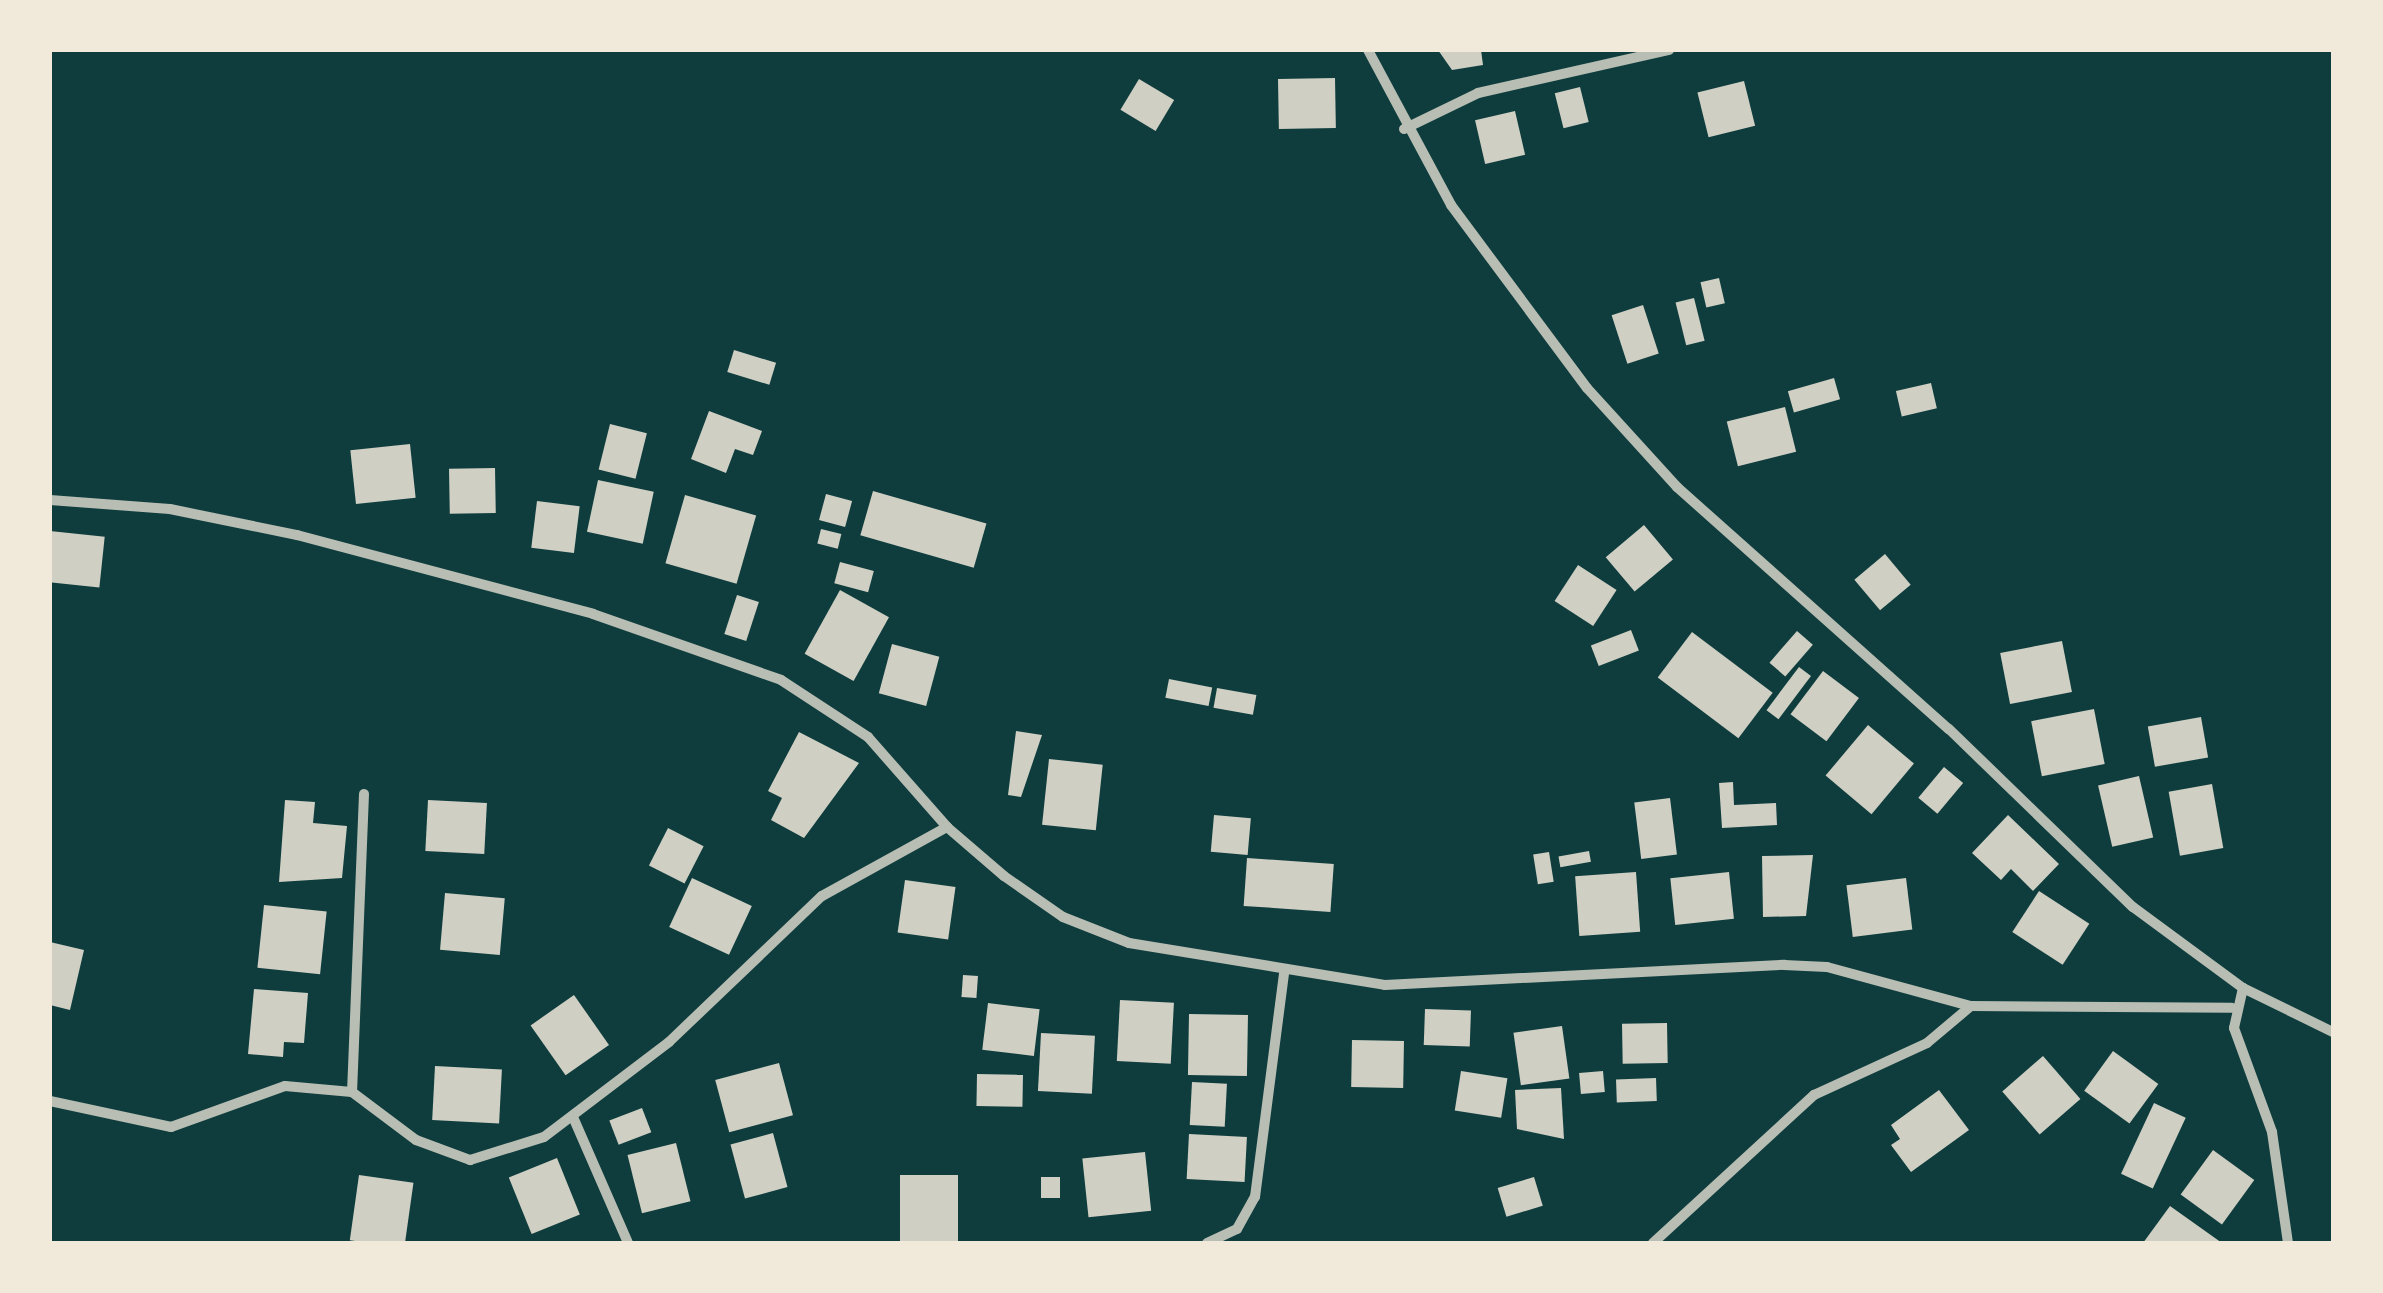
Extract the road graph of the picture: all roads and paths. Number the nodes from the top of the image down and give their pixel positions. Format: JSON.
{"nodes":[{"id":1,"x":1368,"y":50,"type":"edge"},
{"id":2,"x":1669,"y":50,"type":"edge"},
{"id":3,"x":1404,"y":129,"type":"junction"},
{"id":4,"x":50,"y":500,"type":"edge"},
{"id":5,"x":364,"y":794,"type":"dead end"},
{"id":6,"x":946,"y":828,"type":"junction"},
{"id":7,"x":1284,"y":974,"type":"junction"},
{"id":8,"x":2243,"y":988,"type":"junction"},
{"id":9,"x":1971,"y":1006,"type":"junction"},
{"id":10,"x":2232,"y":1008,"type":"junction"},
{"id":11,"x":2333,"y":1032,"type":"edge"},
{"id":12,"x":352,"y":1092,"type":"junction"},
{"id":13,"x":50,"y":1100,"type":"edge"},
{"id":14,"x":573,"y":1116,"type":"junction"},
{"id":15,"x":628,"y":1243,"type":"edge"},
{"id":16,"x":1207,"y":1243,"type":"edge"},
{"id":17,"x":1653,"y":1243,"type":"edge"},
{"id":18,"x":2288,"y":1243,"type":"edge"}],
"edges":[{"from":1,"to":3,"type":"street"},
{"from":2,"to":3,"type":"street"},
{"from":3,"to":8,"type":"street"},
{"from":4,"to":6,"type":"street"},
{"from":5,"to":12,"type":"street"},
{"from":6,"to":7,"type":"street"},
{"from":6,"to":14,"type":"street"},
{"from":7,"to":9,"type":"street"},
{"from":7,"to":16,"type":"street"},
{"from":8,"to":10,"type":"street"},
{"from":8,"to":11,"type":"street"},
{"from":9,"to":10,"type":"street"},
{"from":9,"to":17,"type":"street"},
{"from":10,"to":18,"type":"street"},
{"from":12,"to":13,"type":"street"},
{"from":12,"to":14,"type":"street"},
{"from":14,"to":15,"type":"street"}]}
